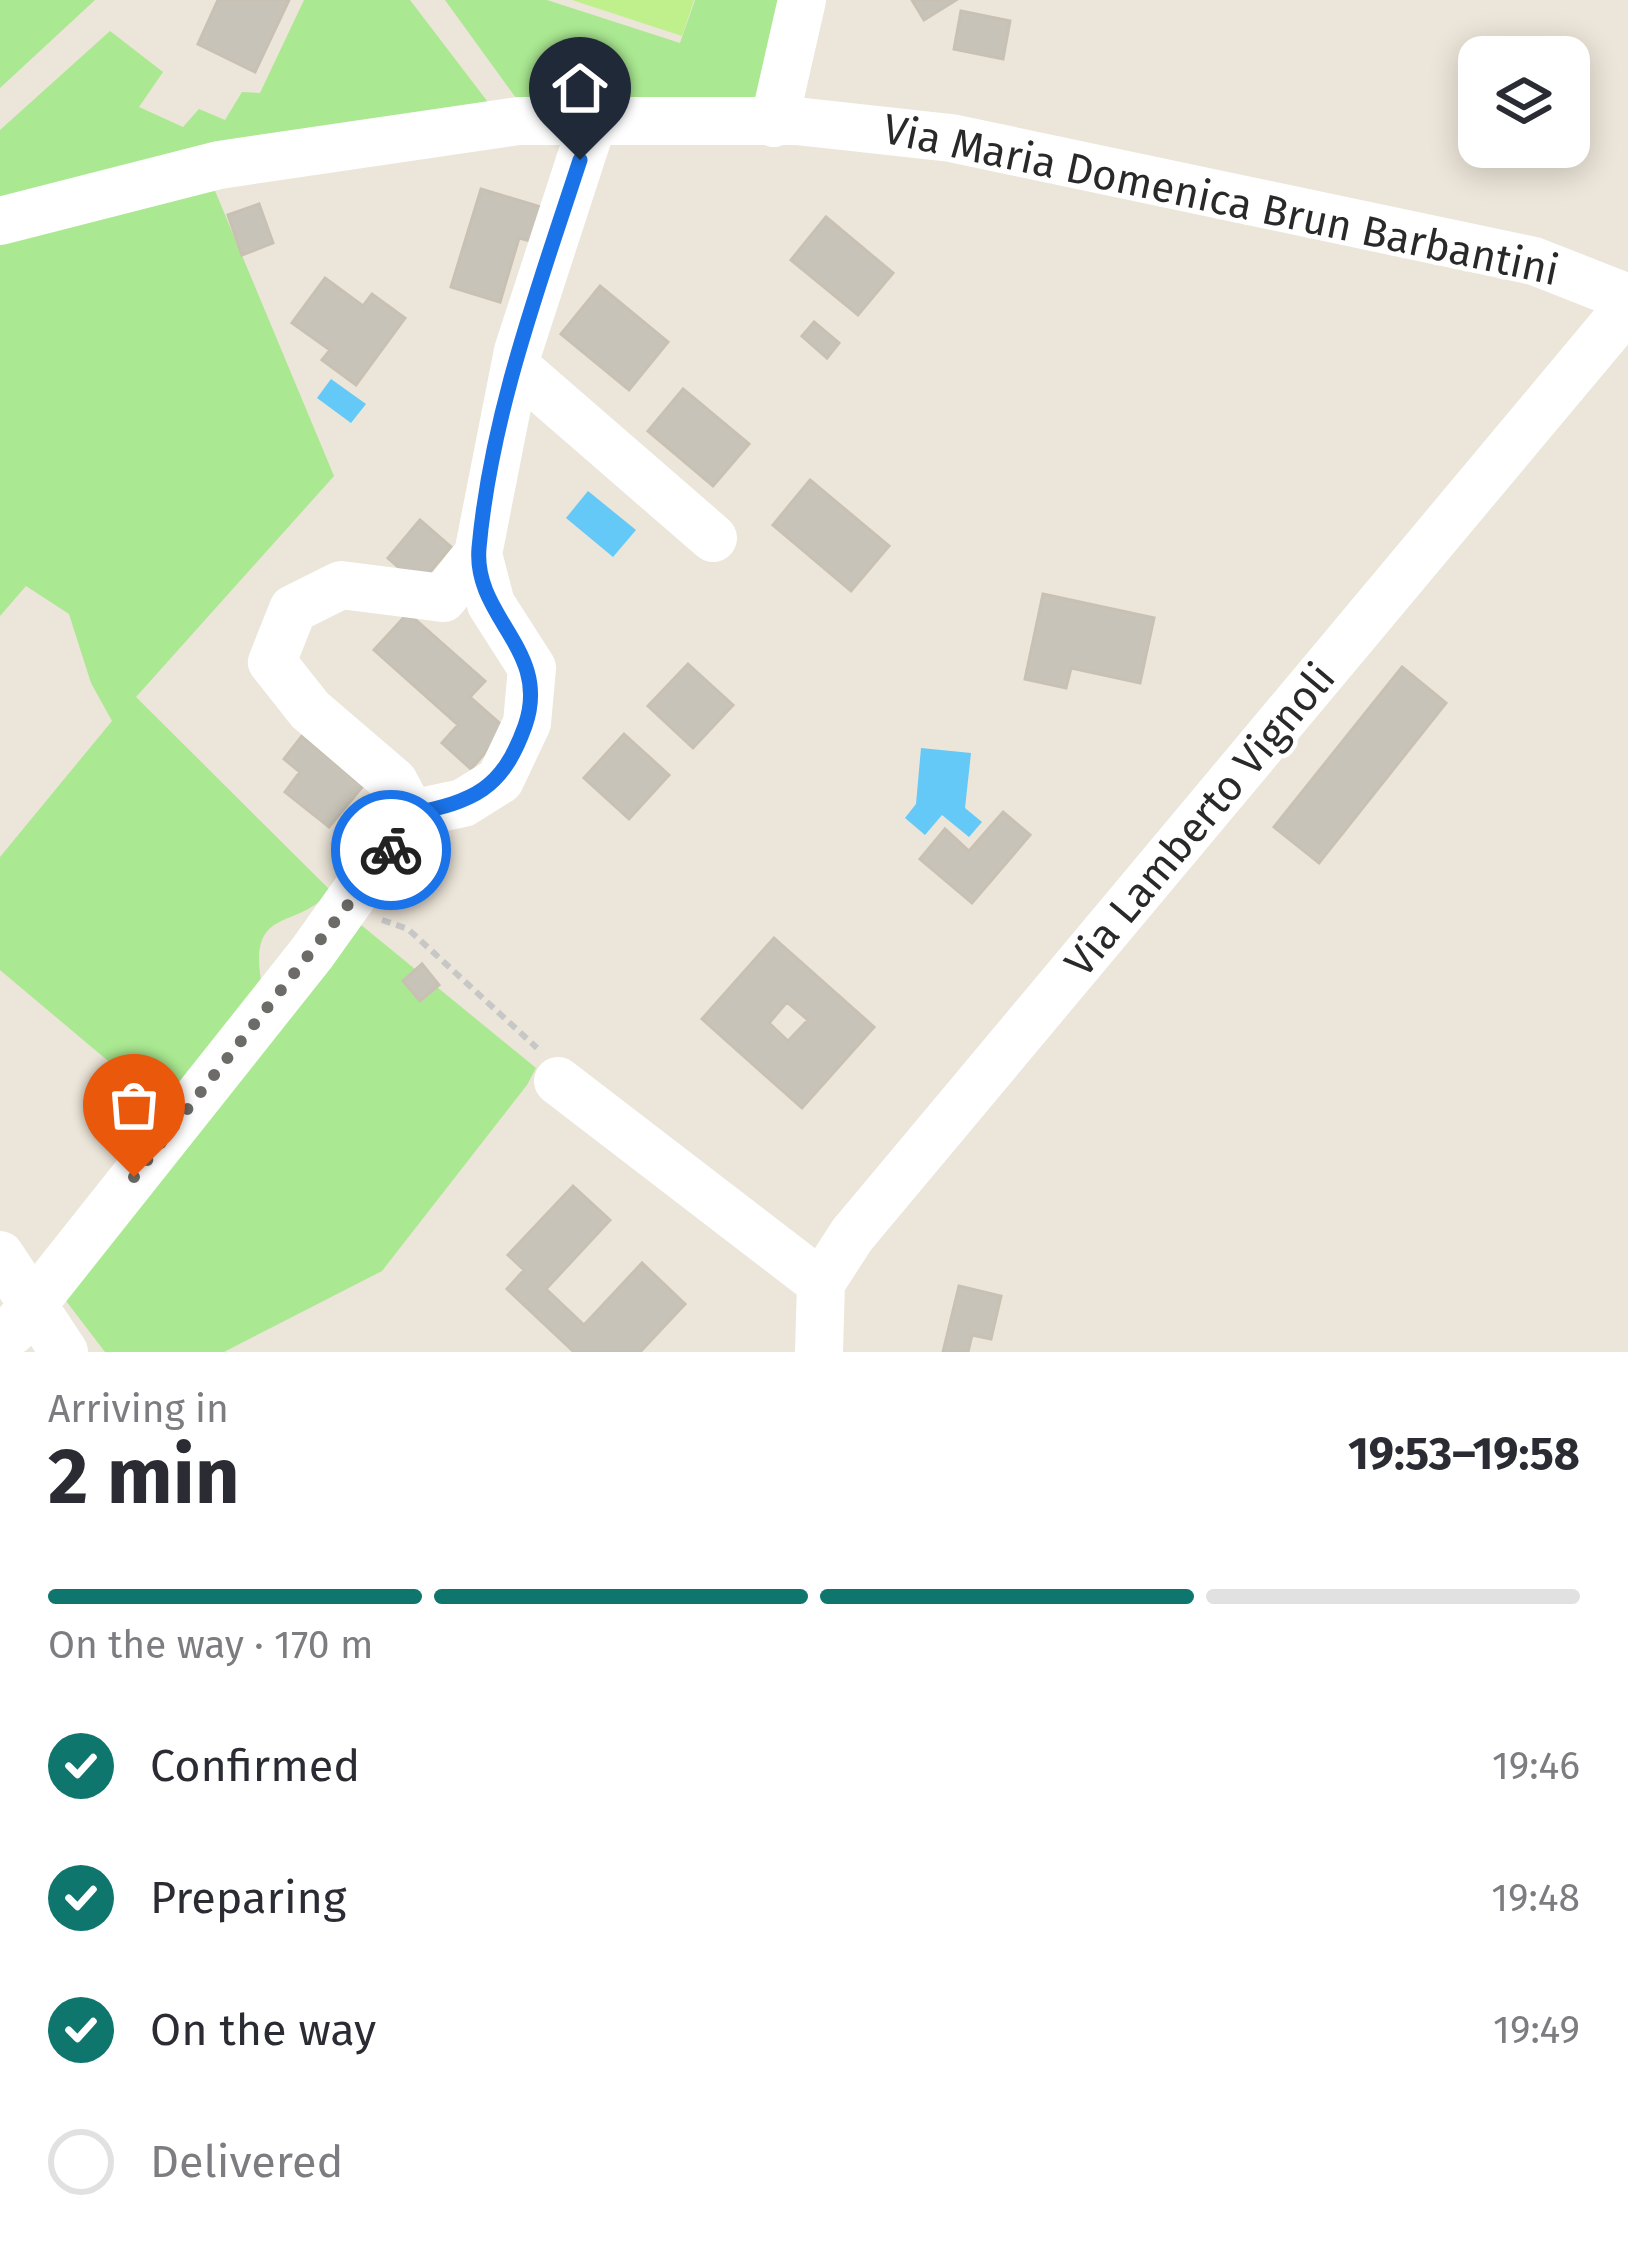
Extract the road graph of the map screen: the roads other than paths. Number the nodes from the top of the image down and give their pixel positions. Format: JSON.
{"nodes":[{"id":1,"x":802,"y":0,"type":"edge"},
{"id":2,"x":593,"y":121,"type":"junction"},
{"id":3,"x":774,"y":123,"type":"junction"},
{"id":4,"x":0,"y":221,"type":"edge"},
{"id":5,"x":1628,"y":298,"type":"edge"},
{"id":6,"x":1628,"y":307,"type":"edge"},
{"id":7,"x":514,"y":366,"type":"junction"},
{"id":8,"x":713,"y":538,"type":"dead end"},
{"id":9,"x":478,"y":554,"type":"junction"},
{"id":10,"x":411,"y":814,"type":"junction"},
{"id":11,"x":558,"y":1081,"type":"road end"},
{"id":12,"x":0,"y":1255,"type":"edge"},
{"id":13,"x":821,"y":1283,"type":"junction"},
{"id":14,"x":15,"y":1319,"type":"edge"},
{"id":15,"x":64,"y":1352,"type":"edge"},
{"id":16,"x":819,"y":1352,"type":"edge"}],
"edges":[{"from":1,"to":3,"type":"street"},
{"from":2,"to":3,"type":"street","name":"Via Maria Domenica Brun Barbantini"},
{"from":2,"to":4,"type":"street","name":"Via Maria Domenica Brun Barbantini"},
{"from":2,"to":7,"type":"street"},
{"from":3,"to":5,"type":"street","name":"Via Maria Domenica Brun Barbantini"},
{"from":6,"to":13,"type":"street","name":"Via Lamberto Vignoli"},
{"from":7,"to":8,"type":"street"},
{"from":7,"to":9,"type":"street"},
{"from":9,"to":10,"type":"street"},
{"from":9,"to":10,"type":"street"},
{"from":10,"to":14,"type":"street"},
{"from":11,"to":13,"type":"street"},
{"from":12,"to":14,"type":"street"},
{"from":13,"to":16,"type":"street"},
{"from":14,"to":15,"type":"street"}]}
